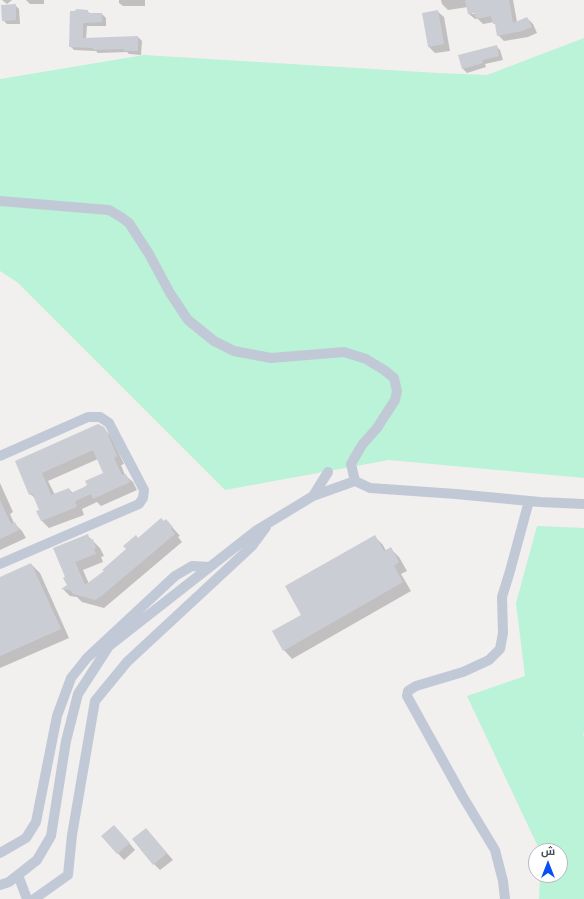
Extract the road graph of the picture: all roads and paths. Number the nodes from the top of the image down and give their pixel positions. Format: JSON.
{"nodes":[{"id":1,"x":0,"y":201,"type":"edge"},
{"id":2,"x":0,"y":456,"type":"edge"},
{"id":3,"x":328,"y":472,"type":"dead end"},
{"id":4,"x":355,"y":481,"type":"junction"},
{"id":5,"x":312,"y":496,"type":"junction"},
{"id":6,"x":529,"y":501,"type":"junction"},
{"id":7,"x":584,"y":504,"type":"edge"},
{"id":8,"x":271,"y":521,"type":"junction"},
{"id":9,"x":0,"y":564,"type":"edge"},
{"id":10,"x":210,"y":567,"type":"junction"},
{"id":11,"x":0,"y":853,"type":"edge"},
{"id":12,"x":18,"y":875,"type":"junction"},
{"id":13,"x":0,"y":885,"type":"edge"},
{"id":14,"x":27,"y":899,"type":"edge"},
{"id":15,"x":34,"y":899,"type":"edge"},
{"id":16,"x":505,"y":899,"type":"edge"}],
"edges":[{"from":1,"to":4,"type":"street"},
{"from":2,"to":9,"type":"street"},
{"from":3,"to":5,"type":"street"},
{"from":4,"to":5,"type":"street"},
{"from":4,"to":6,"type":"street"},
{"from":5,"to":8,"type":"street"},
{"from":6,"to":7,"type":"street"},
{"from":6,"to":16,"type":"street"},
{"from":8,"to":10,"type":"street"},
{"from":8,"to":15,"type":"street"},
{"from":10,"to":11,"type":"street"},
{"from":10,"to":12,"type":"street"},
{"from":12,"to":13,"type":"street"},
{"from":12,"to":14,"type":"street"}]}
